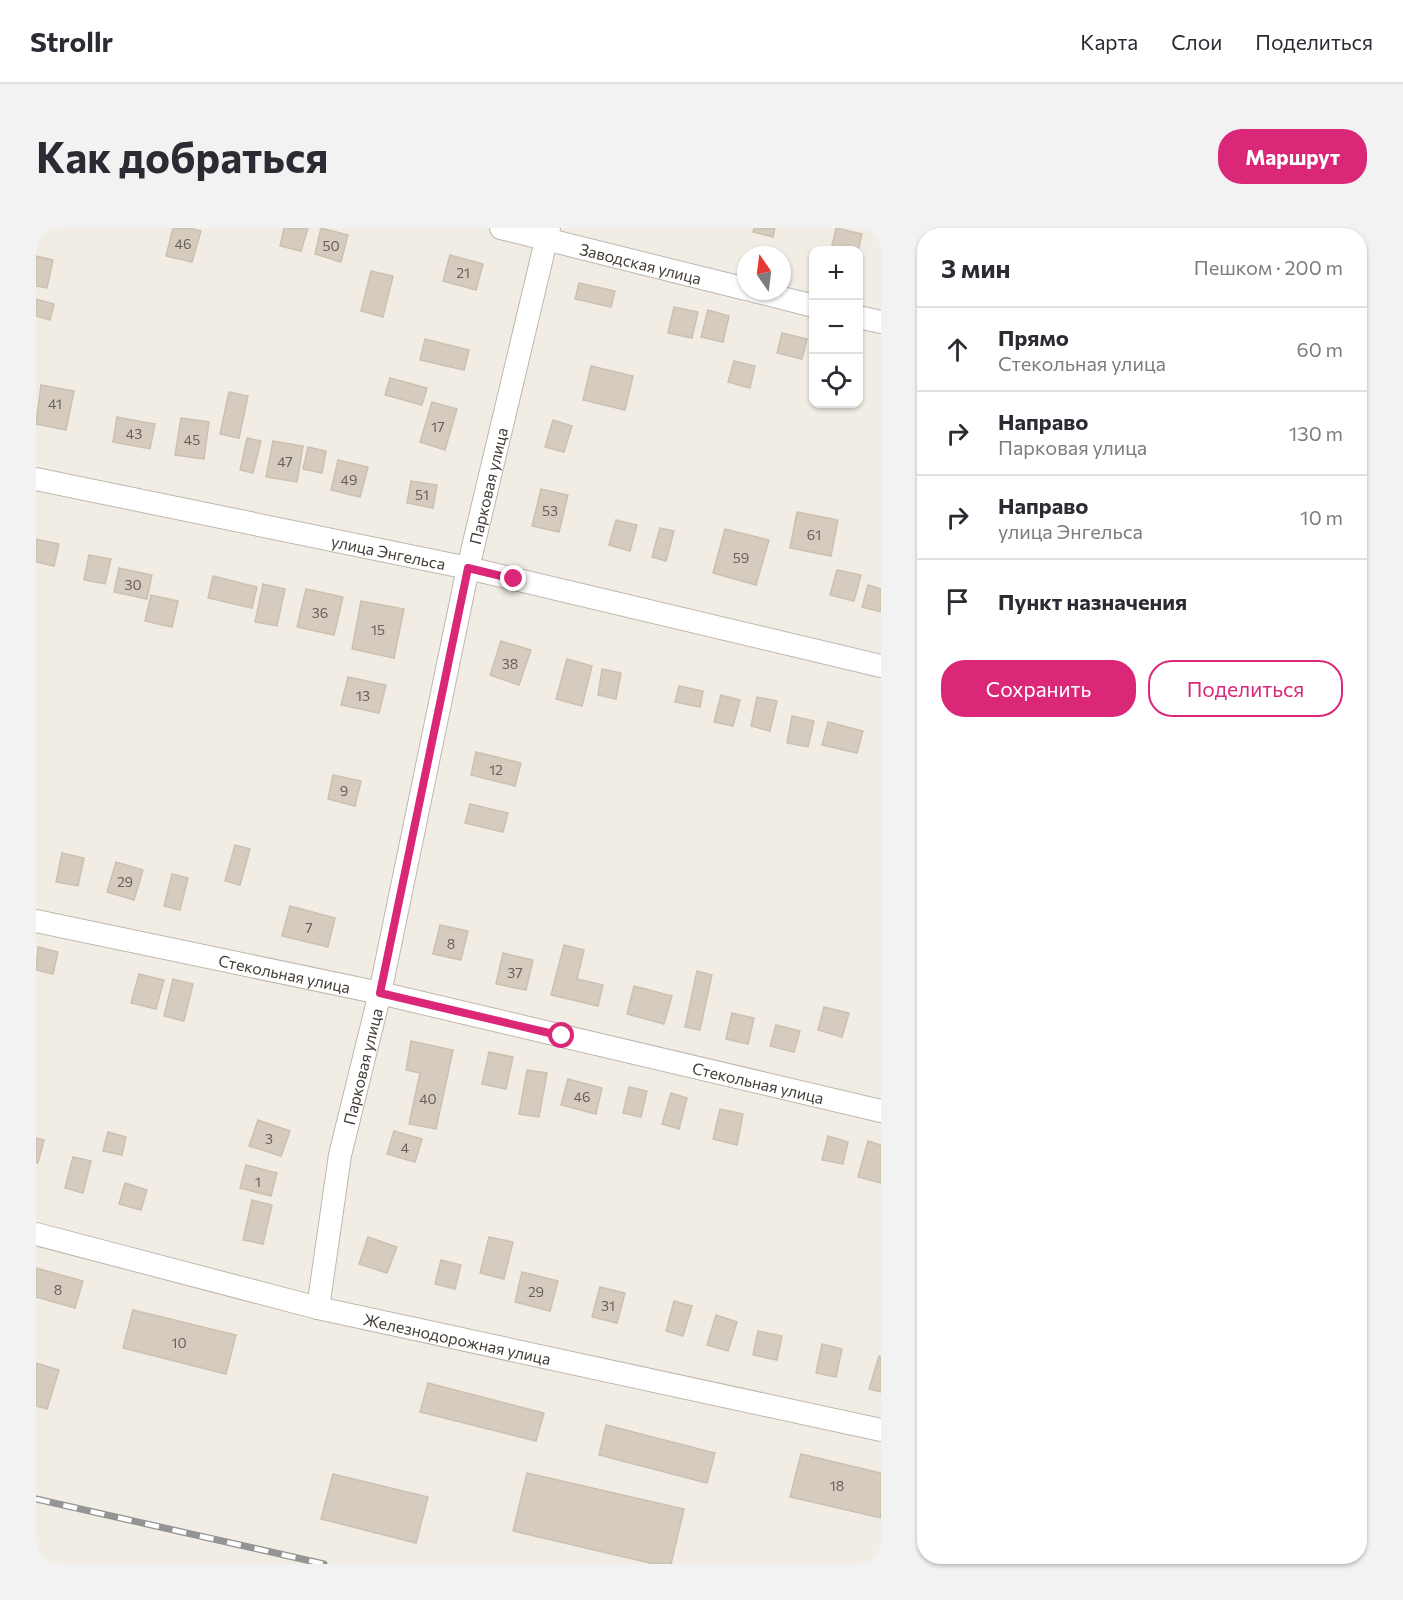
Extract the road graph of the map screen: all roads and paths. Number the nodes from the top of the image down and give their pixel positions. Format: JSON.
{"nodes":[{"id":1,"x":501,"y":228,"type":"edge"},
{"id":2,"x":548,"y":234,"type":"edge"},
{"id":3,"x":737,"y":286,"type":"edge"},
{"id":4,"x":789,"y":300,"type":"edge"},
{"id":5,"x":809,"y":305,"type":"edge"},
{"id":6,"x":863,"y":318,"type":"edge"},
{"id":7,"x":881,"y":322,"type":"edge"},
{"id":8,"x":36,"y":479,"type":"edge"},
{"id":9,"x":468,"y":568,"type":"junction"},
{"id":10,"x":881,"y":666,"type":"edge"},
{"id":11,"x":36,"y":921,"type":"edge"},
{"id":12,"x":380,"y":993,"type":"junction"},
{"id":13,"x":881,"y":1111,"type":"edge"},
{"id":14,"x":36,"y":1234,"type":"edge"},
{"id":15,"x":318,"y":1308,"type":"junction"},
{"id":16,"x":881,"y":1430,"type":"edge"}],
"edges":[{"from":1,"to":2,"type":"street","name":"Заводская улица"},
{"from":2,"to":3,"type":"street","name":"Заводская улица"},
{"from":2,"to":9,"type":"street","name":"Парковая улица"},
{"from":4,"to":5,"type":"street"},
{"from":6,"to":7,"type":"street"},
{"from":8,"to":9,"type":"street","name":"улица Энгельса"},
{"from":9,"to":10,"type":"street","name":"улица Энгельса"},
{"from":9,"to":12,"type":"street","name":"Парковая улица"},
{"from":11,"to":12,"type":"street","name":"Стекольная улица"},
{"from":12,"to":13,"type":"street","name":"Стекольная улица"},
{"from":12,"to":15,"type":"street","name":"Парковая улица"},
{"from":14,"to":15,"type":"street","name":"Железнодорожная улица"},
{"from":15,"to":16,"type":"street","name":"Железнодорожная улица"}]}
